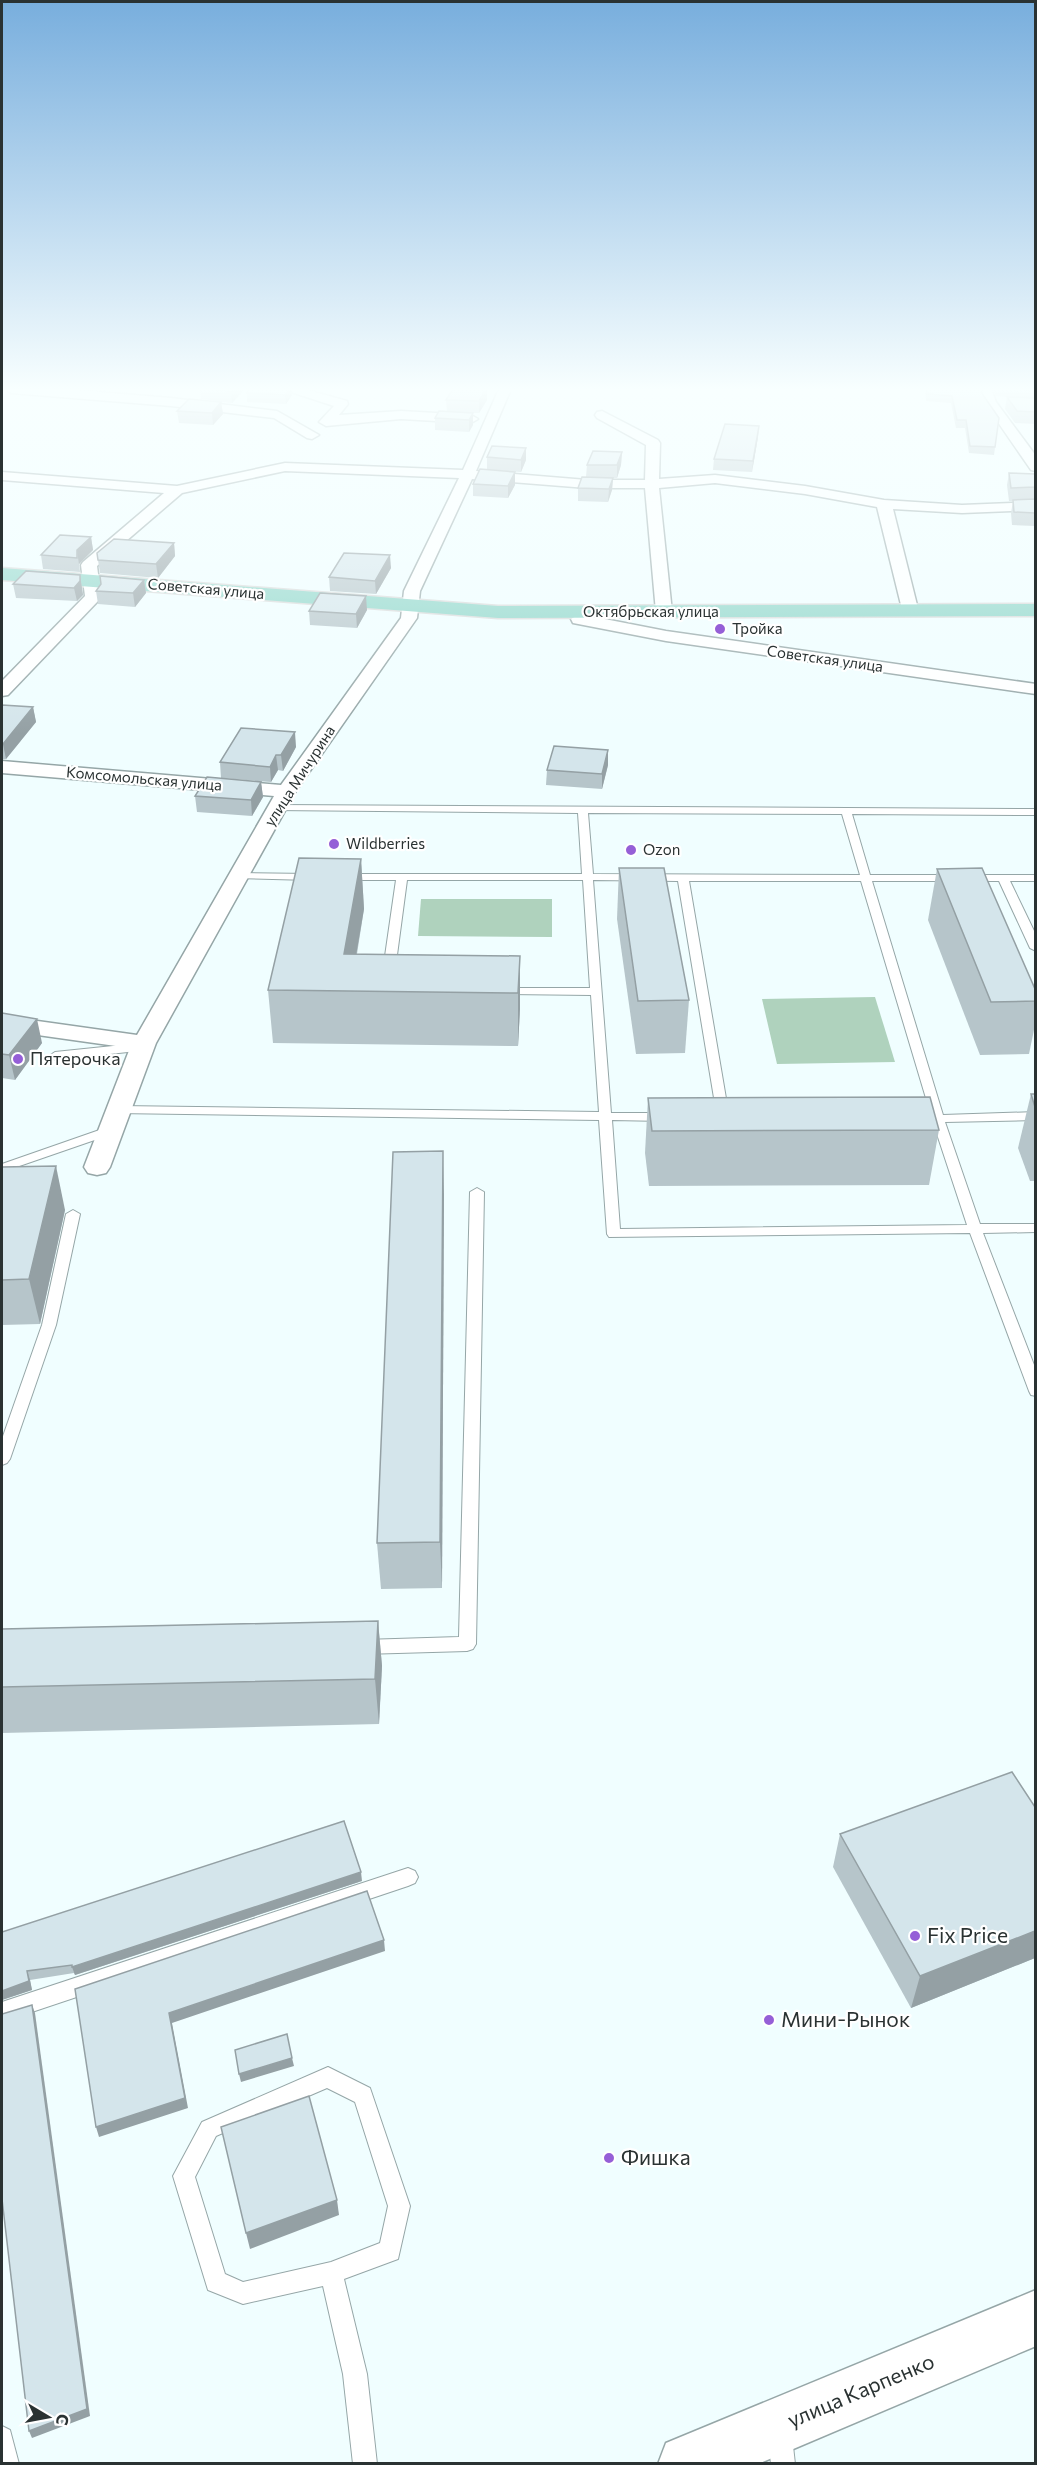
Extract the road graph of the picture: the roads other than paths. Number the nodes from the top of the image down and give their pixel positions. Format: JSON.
{"nodes":[{"id":1,"x":161,"y":504,"type":"edge"},
{"id":2,"x":453,"y":504,"type":"edge"},
{"id":3,"x":654,"y":504,"type":"edge"},
{"id":4,"x":884,"y":504,"type":"joint"},
{"id":5,"x":1035,"y":506,"type":"edge"},
{"id":6,"x":2,"y":574,"type":"edge"},
{"id":7,"x":91,"y":580,"type":"junction"},
{"id":8,"x":411,"y":606,"type":"junction"},
{"id":9,"x":910,"y":609,"type":"junction"},
{"id":10,"x":1035,"y":610,"type":"edge"},
{"id":11,"x":663,"y":612,"type":"junction"},
{"id":12,"x":579,"y":620,"type":"dead end"},
{"id":13,"x":1035,"y":689,"type":"edge"},
{"id":14,"x":2,"y":691,"type":"edge"},
{"id":15,"x":2,"y":767,"type":"edge"},
{"id":16,"x":281,"y":800,"type":"junction"},
{"id":17,"x":583,"y":811,"type":"junction"},
{"id":18,"x":846,"y":812,"type":"junction"},
{"id":19,"x":1035,"y":812,"type":"edge"},
{"id":20,"x":238,"y":876,"type":"junction"},
{"id":21,"x":320,"y":877,"type":"edge"},
{"id":22,"x":332,"y":877,"type":"edge"},
{"id":23,"x":402,"y":877,"type":"junction"},
{"id":24,"x":1003,"y":878,"type":"junction"},
{"id":25,"x":1035,"y":878,"type":"edge"},
{"id":26,"x":588,"y":879,"type":"junction"},
{"id":27,"x":683,"y":879,"type":"junction"},
{"id":28,"x":866,"y":879,"type":"junction"},
{"id":29,"x":1035,"y":948,"type":"edge"},
{"id":30,"x":388,"y":979,"type":"edge"},
{"id":31,"x":492,"y":991,"type":"edge"},
{"id":32,"x":597,"y":992,"type":"junction"},
{"id":33,"x":2,"y":1023,"type":"edge"},
{"id":34,"x":143,"y":1045,"type":"junction"},
{"id":35,"x":55,"y":1056,"type":"dead end"},
{"id":36,"x":119,"y":1110,"type":"junction"},
{"id":37,"x":1035,"y":1116,"type":"edge"},
{"id":38,"x":607,"y":1117,"type":"junction"},
{"id":39,"x":677,"y":1117,"type":"edge"},
{"id":40,"x":723,"y":1118,"type":"edge"},
{"id":41,"x":902,"y":1119,"type":"edge"},
{"id":42,"x":938,"y":1119,"type":"junction"},
{"id":43,"x":111,"y":1130,"type":"junction"},
{"id":44,"x":97,"y":1167,"type":"dead end"},
{"id":45,"x":2,"y":1168,"type":"edge"},
{"id":46,"x":477,"y":1192,"type":"dead end"},
{"id":47,"x":73,"y":1214,"type":"dead end"},
{"id":48,"x":1035,"y":1228,"type":"edge"},
{"id":49,"x":975,"y":1229,"type":"junction"},
{"id":50,"x":1035,"y":1391,"type":"edge"},
{"id":51,"x":2,"y":1459,"type":"edge"},
{"id":52,"x":348,"y":1647,"type":"edge"},
{"id":53,"x":408,"y":1877,"type":"dead end"},
{"id":54,"x":2,"y":2012,"type":"edge"},
{"id":55,"x":331,"y":2273,"type":"junction"},
{"id":56,"x":1035,"y":2318,"type":"edge"},
{"id":57,"x":2,"y":2438,"type":"edge"},
{"id":58,"x":781,"y":2445,"type":"edge"},
{"id":59,"x":8,"y":2463,"type":"edge"},
{"id":60,"x":365,"y":2463,"type":"edge"},
{"id":61,"x":687,"y":2463,"type":"edge"}],
"edges":[{"from":1,"to":7,"type":"street"},
{"from":2,"to":8,"type":"street","name":"улица Мичурина"},
{"from":3,"to":11,"type":"street"},
{"from":4,"to":5,"type":"street"},
{"from":4,"to":9,"type":"street"},
{"from":6,"to":7,"type":"main road","name":"Советская улица"},
{"from":7,"to":8,"type":"main road","name":"Советская улица"},
{"from":7,"to":14,"type":"street"},
{"from":8,"to":11,"type":"main road","name":"Октябрьская улица"},
{"from":8,"to":16,"type":"street","name":"улица Мичурина"},
{"from":9,"to":10,"type":"main road","name":"Октябрьская улица"},
{"from":9,"to":11,"type":"main road","name":"Октябрьская улица"},
{"from":12,"to":13,"type":"street","name":"Советская улица"},
{"from":15,"to":16,"type":"street","name":"Комсомольская улица"},
{"from":16,"to":17,"type":"lane"},
{"from":16,"to":20,"type":"street","name":"улица Мичурина"},
{"from":17,"to":18,"type":"lane"},
{"from":17,"to":26,"type":"lane"},
{"from":18,"to":19,"type":"lane"},
{"from":18,"to":28,"type":"lane"},
{"from":20,"to":21,"type":"lane"},
{"from":20,"to":34,"type":"street","name":"улица Мичурина"},
{"from":22,"to":23,"type":"lane"},
{"from":23,"to":26,"type":"lane"},
{"from":23,"to":30,"type":"lane"},
{"from":24,"to":25,"type":"lane"},
{"from":24,"to":28,"type":"lane"},
{"from":24,"to":29,"type":"lane"},
{"from":26,"to":27,"type":"lane"},
{"from":26,"to":32,"type":"lane"},
{"from":27,"to":28,"type":"lane"},
{"from":27,"to":40,"type":"lane"},
{"from":28,"to":42,"type":"lane"},
{"from":31,"to":32,"type":"lane"},
{"from":32,"to":38,"type":"lane"},
{"from":33,"to":34,"type":"street"},
{"from":34,"to":35,"type":"lane"},
{"from":34,"to":36,"type":"street","name":"улица Мичурина"},
{"from":36,"to":38,"type":"lane"},
{"from":36,"to":43,"type":"street","name":"улица Мичурина"},
{"from":37,"to":42,"type":"lane"},
{"from":38,"to":39,"type":"lane"},
{"from":38,"to":49,"type":"lane"},
{"from":41,"to":42,"type":"lane"},
{"from":42,"to":49,"type":"lane"},
{"from":43,"to":44,"type":"street","name":"улица Мичурина"},
{"from":43,"to":45,"type":"lane"},
{"from":46,"to":52,"type":"lane"},
{"from":47,"to":51,"type":"lane"},
{"from":48,"to":49,"type":"lane"},
{"from":49,"to":50,"type":"lane"},
{"from":53,"to":54,"type":"lane"},
{"from":55,"to":55,"type":"lane"},
{"from":55,"to":60,"type":"lane"},
{"from":56,"to":58,"type":"main road","name":"улица Карпенко"},
{"from":57,"to":59,"type":"lane"},
{"from":58,"to":61,"type":"main road","name":"улица Карпенко"}]}
